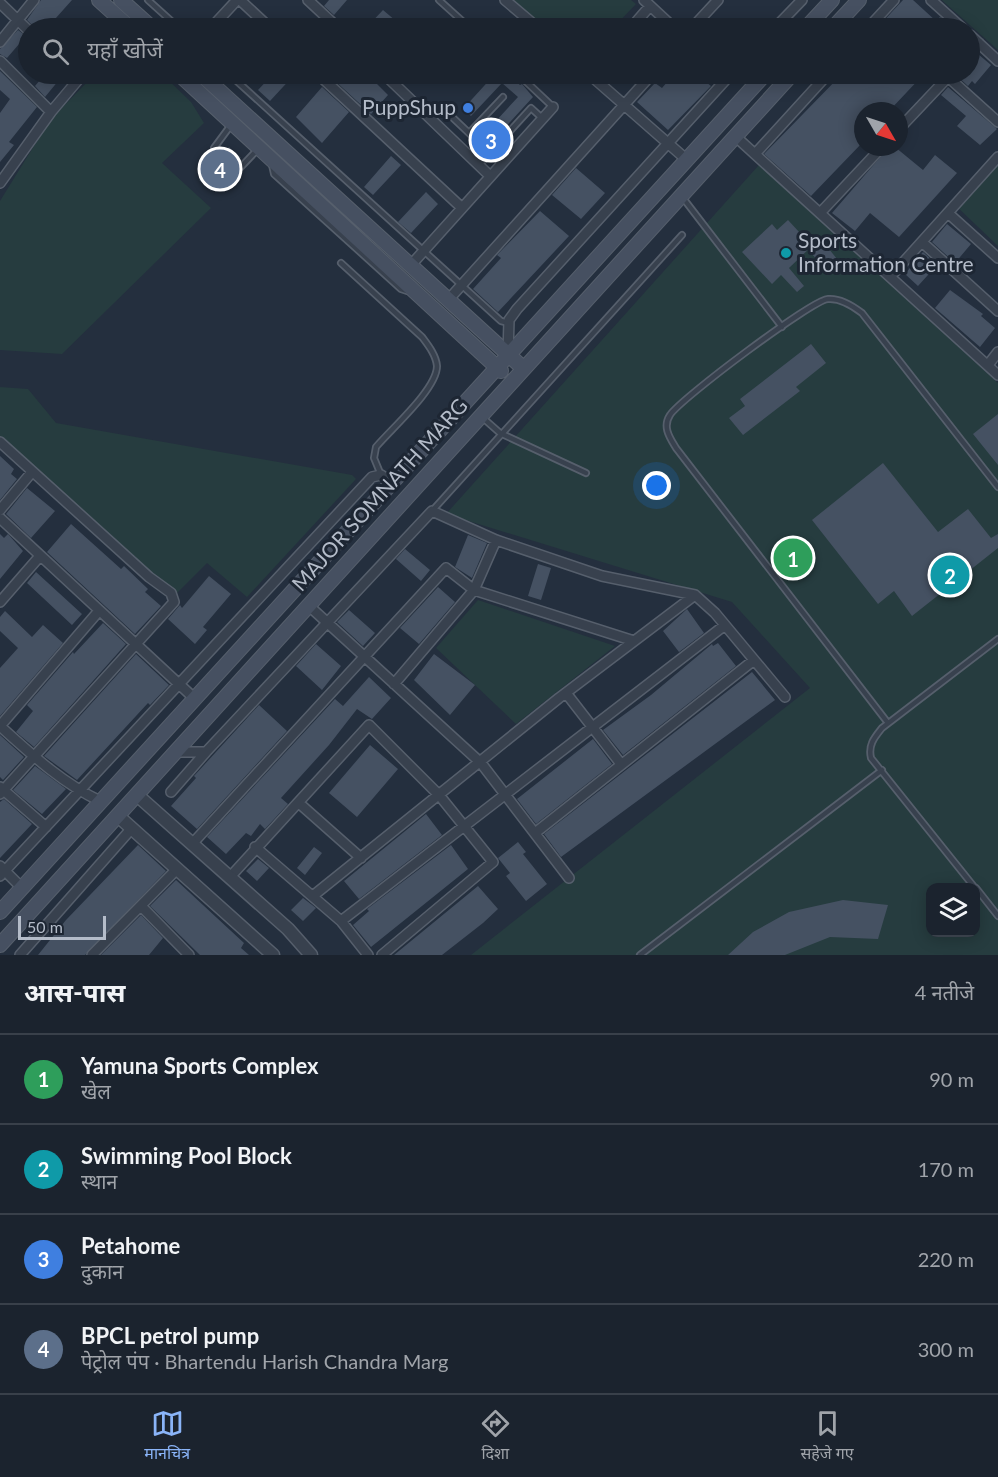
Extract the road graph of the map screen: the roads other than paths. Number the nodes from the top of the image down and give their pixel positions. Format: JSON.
{"nodes":[{"id":1,"x":34,"y":0,"type":"edge"},
{"id":2,"x":99,"y":0,"type":"edge"},
{"id":3,"x":121,"y":0,"type":"edge"},
{"id":4,"x":148,"y":0,"type":"edge"},
{"id":5,"x":239,"y":0,"type":"edge"},
{"id":6,"x":308,"y":0,"type":"edge"},
{"id":7,"x":439,"y":0,"type":"edge"},
{"id":8,"x":505,"y":0,"type":"edge"},
{"id":9,"x":802,"y":0,"type":"edge"},
{"id":10,"x":832,"y":0,"type":"edge"},
{"id":11,"x":859,"y":0,"type":"edge"},
{"id":12,"x":894,"y":0,"type":"edge"},
{"id":13,"x":931,"y":0,"type":"edge"},
{"id":14,"x":714,"y":2,"type":"edge"},
{"id":15,"x":0,"y":3,"type":"edge"},
{"id":16,"x":647,"y":3,"type":"edge"},
{"id":17,"x":17,"y":18,"type":"junction"},
{"id":18,"x":118,"y":18,"type":"edge"},
{"id":19,"x":141,"y":18,"type":"edge"},
{"id":20,"x":168,"y":18,"type":"edge"},
{"id":21,"x":221,"y":18,"type":"edge"},
{"id":22,"x":259,"y":18,"type":"edge"},
{"id":23,"x":327,"y":18,"type":"edge"},
{"id":24,"x":459,"y":18,"type":"edge"},
{"id":25,"x":526,"y":18,"type":"edge"},
{"id":26,"x":637,"y":18,"type":"edge"},
{"id":27,"x":663,"y":18,"type":"edge"},
{"id":28,"x":700,"y":18,"type":"edge"},
{"id":29,"x":785,"y":18,"type":"edge"},
{"id":30,"x":815,"y":18,"type":"edge"},
{"id":31,"x":842,"y":18,"type":"edge"},
{"id":32,"x":877,"y":18,"type":"edge"},
{"id":33,"x":951,"y":18,"type":"edge"},
{"id":34,"x":0,"y":42,"type":"edge"},
{"id":35,"x":980,"y":44,"type":"edge"},
{"id":36,"x":0,"y":61,"type":"edge"},
{"id":37,"x":998,"y":61,"type":"edge"},
{"id":38,"x":18,"y":79,"type":"edge"},
{"id":39,"x":23,"y":84,"type":"edge"},
{"id":40,"x":71,"y":84,"type":"edge"},
{"id":41,"x":190,"y":84,"type":"edge"},
{"id":42,"x":212,"y":84,"type":"edge"},
{"id":43,"x":240,"y":84,"type":"edge"},
{"id":44,"x":329,"y":84,"type":"edge"},
{"id":45,"x":394,"y":84,"type":"edge"},
{"id":46,"x":529,"y":84,"type":"edge"},
{"id":47,"x":603,"y":84,"type":"edge"},
{"id":48,"x":643,"y":84,"type":"edge"},
{"id":49,"x":720,"y":84,"type":"edge"},
{"id":50,"x":756,"y":84,"type":"edge"},
{"id":51,"x":783,"y":84,"type":"edge"},
{"id":52,"x":819,"y":84,"type":"edge"},
{"id":53,"x":942,"y":84,"type":"edge"},
{"id":54,"x":959,"y":84,"type":"edge"},
{"id":55,"x":503,"y":97,"type":"dead end"},
{"id":56,"x":625,"y":103,"type":"junction"},
{"id":57,"x":553,"y":107,"type":"joint"},
{"id":58,"x":51,"y":112,"type":"junction"},
{"id":59,"x":451,"y":116,"type":"dead end"},
{"id":60,"x":542,"y":118,"type":"junction"},
{"id":61,"x":908,"y":119,"type":"edge"},
{"id":62,"x":998,"y":122,"type":"edge"},
{"id":63,"x":232,"y":123,"type":"junction"},
{"id":64,"x":469,"y":133,"type":"junction"},
{"id":65,"x":735,"y":136,"type":"junction"},
{"id":66,"x":668,"y":142,"type":"junction"},
{"id":67,"x":259,"y":148,"type":"junction"},
{"id":68,"x":490,"y":153,"type":"junction"},
{"id":69,"x":755,"y":154,"type":"junction"},
{"id":70,"x":220,"y":156,"type":"dead end"},
{"id":71,"x":874,"y":156,"type":"edge"},
{"id":72,"x":998,"y":157,"type":"edge"},
{"id":73,"x":687,"y":160,"type":"junction"},
{"id":74,"x":325,"y":162,"type":"junction"},
{"id":75,"x":479,"y":165,"type":"junction"},
{"id":76,"x":233,"y":168,"type":"dead end"},
{"id":77,"x":313,"y":175,"type":"junction"},
{"id":78,"x":490,"y":176,"type":"junction"},
{"id":79,"x":1,"y":179,"type":"edge"},
{"id":80,"x":666,"y":183,"type":"junction"},
{"id":81,"x":681,"y":196,"type":"junction"},
{"id":82,"x":461,"y":207,"type":"junction"},
{"id":83,"x":821,"y":212,"type":"junction"},
{"id":84,"x":949,"y":214,"type":"junction"},
{"id":85,"x":682,"y":235,"type":"dead end"},
{"id":86,"x":923,"y":243,"type":"junction"},
{"id":87,"x":422,"y":252,"type":"junction"},
{"id":88,"x":998,"y":258,"type":"edge"},
{"id":89,"x":341,"y":263,"type":"dead end"},
{"id":90,"x":411,"y":265,"type":"junction"},
{"id":91,"x":891,"y":276,"type":"junction"},
{"id":92,"x":460,"y":286,"type":"junction"},
{"id":93,"x":449,"y":299,"type":"junction"},
{"id":94,"x":998,"y":311,"type":"edge"},
{"id":95,"x":509,"y":323,"type":"junction"},
{"id":96,"x":782,"y":327,"type":"junction"},
{"id":97,"x":998,"y":352,"type":"edge"},
{"id":98,"x":508,"y":354,"type":"junction"},
{"id":99,"x":988,"y":365,"type":"junction"},
{"id":100,"x":496,"y":367,"type":"junction"},
{"id":101,"x":524,"y":368,"type":"junction"},
{"id":102,"x":998,"y":375,"type":"edge"},
{"id":103,"x":512,"y":381,"type":"junction"},
{"id":104,"x":480,"y":415,"type":"junction"},
{"id":105,"x":500,"y":433,"type":"junction"},
{"id":106,"x":0,"y":442,"type":"edge"},
{"id":107,"x":32,"y":472,"type":"junction"},
{"id":108,"x":586,"y":473,"type":"dead end"},
{"id":109,"x":386,"y":479,"type":"junction"},
{"id":110,"x":998,"y":487,"type":"edge"},
{"id":111,"x":0,"y":510,"type":"edge"},
{"id":112,"x":432,"y":511,"type":"junction"},
{"id":113,"x":0,"y":518,"type":"edge"},
{"id":114,"x":496,"y":540,"type":"junction"},
{"id":115,"x":40,"y":556,"type":"junction"},
{"id":116,"x":474,"y":590,"type":"junction"},
{"id":117,"x":695,"y":595,"type":"junction"},
{"id":118,"x":0,"y":602,"type":"edge"},
{"id":119,"x":308,"y":605,"type":"junction"},
{"id":120,"x":99,"y":612,"type":"junction"},
{"id":121,"x":327,"y":623,"type":"junction"},
{"id":122,"x":725,"y":625,"type":"junction"},
{"id":123,"x":998,"y":639,"type":"edge"},
{"id":124,"x":634,"y":641,"type":"junction"},
{"id":125,"x":137,"y":646,"type":"junction"},
{"id":126,"x":364,"y":656,"type":"junction"},
{"id":127,"x":754,"y":660,"type":"junction"},
{"id":128,"x":178,"y":684,"type":"junction"},
{"id":129,"x":394,"y":684,"type":"junction"},
{"id":130,"x":566,"y":693,"type":"junction"},
{"id":131,"x":785,"y":697,"type":"dead end"},
{"id":132,"x":194,"y":698,"type":"junction"},
{"id":133,"x":888,"y":723,"type":"junction"},
{"id":134,"x":0,"y":726,"type":"edge"},
{"id":135,"x":591,"y":727,"type":"junction"},
{"id":136,"x":176,"y":752,"type":"junction"},
{"id":137,"x":206,"y":752,"type":"junction"},
{"id":138,"x":35,"y":758,"type":"junction"},
{"id":139,"x":480,"y":762,"type":"junction"},
{"id":140,"x":621,"y":764,"type":"junction"},
{"id":141,"x":882,"y":770,"type":"junction"},
{"id":142,"x":119,"y":780,"type":"junction"},
{"id":143,"x":1,"y":790,"type":"edge"},
{"id":144,"x":79,"y":791,"type":"junction"},
{"id":145,"x":171,"y":792,"type":"dead end"},
{"id":146,"x":505,"y":794,"type":"junction"},
{"id":147,"x":137,"y":795,"type":"junction"},
{"id":148,"x":439,"y":795,"type":"junction"},
{"id":149,"x":100,"y":801,"type":"junction"},
{"id":150,"x":300,"y":804,"type":"junction"},
{"id":151,"x":118,"y":816,"type":"junction"},
{"id":152,"x":465,"y":825,"type":"junction"},
{"id":153,"x":46,"y":827,"type":"junction"},
{"id":154,"x":132,"y":828,"type":"junction"},
{"id":155,"x":535,"y":833,"type":"junction"},
{"id":156,"x":192,"y":844,"type":"junction"},
{"id":157,"x":255,"y":847,"type":"junction"},
{"id":158,"x":361,"y":858,"type":"junction"},
{"id":159,"x":177,"y":869,"type":"junction"},
{"id":160,"x":2,"y":870,"type":"edge"},
{"id":161,"x":230,"y":877,"type":"junction"},
{"id":162,"x":569,"y":878,"type":"dead end"},
{"id":163,"x":61,"y":879,"type":"junction"},
{"id":164,"x":971,"y":883,"type":"edge"},
{"id":165,"x":22,"y":888,"type":"junction"},
{"id":166,"x":75,"y":892,"type":"junction"},
{"id":167,"x":980,"y":894,"type":"edge"},
{"id":168,"x":314,"y":895,"type":"junction"},
{"id":169,"x":141,"y":906,"type":"junction"},
{"id":170,"x":0,"y":912,"type":"edge"},
{"id":171,"x":998,"y":916,"type":"edge"},
{"id":172,"x":341,"y":921,"type":"junction"},
{"id":173,"x":0,"y":945,"type":"edge"},
{"id":174,"x":20,"y":955,"type":"edge"},
{"id":175,"x":93,"y":955,"type":"edge"},
{"id":176,"x":189,"y":955,"type":"edge"},
{"id":177,"x":273,"y":955,"type":"edge"},
{"id":178,"x":310,"y":955,"type":"edge"},
{"id":179,"x":368,"y":955,"type":"edge"},
{"id":180,"x":382,"y":955,"type":"edge"},
{"id":181,"x":640,"y":955,"type":"edge"}],
"edges":[{"from":1,"to":17,"type":"street"},
{"from":2,"to":18,"type":"main road"},
{"from":3,"to":19,"type":"main road"},
{"from":4,"to":20,"type":"lane"},
{"from":5,"to":21,"type":"street"},
{"from":5,"to":22,"type":"street"},
{"from":6,"to":23,"type":"street"},
{"from":7,"to":24,"type":"lane"},
{"from":8,"to":25,"type":"street"},
{"from":9,"to":29,"type":"street"},
{"from":10,"to":30,"type":"main road"},
{"from":11,"to":31,"type":"main road"},
{"from":12,"to":32,"type":"street"},
{"from":13,"to":33,"type":"street"},
{"from":14,"to":28,"type":"street"},
{"from":15,"to":17,"type":"street"},
{"from":16,"to":26,"type":"street"},
{"from":16,"to":27,"type":"street"},
{"from":17,"to":34,"type":"street"},
{"from":35,"to":37,"type":"street"},
{"from":36,"to":38,"type":"street"},
{"from":39,"to":58,"type":"street"},
{"from":40,"to":58,"type":"street"},
{"from":41,"to":63,"type":"main road"},
{"from":42,"to":77,"type":"main road"},
{"from":43,"to":74,"type":"lane"},
{"from":44,"to":82,"type":"street"},
{"from":45,"to":75,"type":"street"},
{"from":46,"to":57,"type":"lane"},
{"from":47,"to":56,"type":"street"},
{"from":48,"to":56,"type":"street"},
{"from":49,"to":66,"type":"street"},
{"from":50,"to":73,"type":"main road","name":"MAJOR SOMNATH MARG"},
{"from":51,"to":65,"type":"main road","name":"MAJOR SOMNATH MARG"},
{"from":52,"to":69,"type":"street"},
{"from":53,"to":61,"type":"street"},
{"from":54,"to":62,"type":"street"},
{"from":55,"to":64,"type":"lane"},
{"from":56,"to":66,"type":"street"},
{"from":56,"to":92,"type":"street"},
{"from":57,"to":60,"type":"street"},
{"from":58,"to":79,"type":"street"},
{"from":59,"to":64,"type":"lane"},
{"from":60,"to":68,"type":"lane"},
{"from":60,"to":78,"type":"street"},
{"from":63,"to":67,"type":"main road"},
{"from":63,"to":70,"type":"lane"},
{"from":64,"to":68,"type":"lane"},
{"from":65,"to":69,"type":"street"},
{"from":65,"to":81,"type":"main road","name":"MAJOR SOMNATH MARG"},
{"from":66,"to":73,"type":"street"},
{"from":66,"to":95,"type":"street"},
{"from":67,"to":76,"type":"lane"},
{"from":67,"to":100,"type":"main road"},
{"from":68,"to":75,"type":"lane"},
{"from":69,"to":83,"type":"street"},
{"from":71,"to":83,"type":"street"},
{"from":72,"to":84,"type":"street"},
{"from":73,"to":80,"type":"main road","name":"MAJOR SOMNATH MARG"},
{"from":74,"to":77,"type":"lane"},
{"from":74,"to":87,"type":"lane"},
{"from":75,"to":78,"type":"street"},
{"from":77,"to":90,"type":"main road"},
{"from":78,"to":82,"type":"street"},
{"from":80,"to":81,"type":"main road"},
{"from":80,"to":98,"type":"main road","name":"MAJOR SOMNATH MARG"},
{"from":81,"to":96,"type":"lane"},
{"from":81,"to":101,"type":"main road","name":"MAJOR SOMNATH MARG"},
{"from":82,"to":87,"type":"street"},
{"from":83,"to":91,"type":"street"},
{"from":84,"to":86,"type":"street"},
{"from":84,"to":88,"type":"street"},
{"from":85,"to":105,"type":"lane"},
{"from":86,"to":91,"type":"street"},
{"from":86,"to":94,"type":"street"},
{"from":87,"to":90,"type":"street"},
{"from":87,"to":92,"type":"lane"},
{"from":89,"to":109,"type":"lane"},
{"from":90,"to":93,"type":"main road"},
{"from":91,"to":99,"type":"street"},
{"from":92,"to":93,"type":"street"},
{"from":92,"to":95,"type":"lane"},
{"from":93,"to":98,"type":"main road"},
{"from":95,"to":98,"type":"street"},
{"from":96,"to":110,"type":"lane"},
{"from":96,"to":133,"type":"lane"},
{"from":97,"to":99,"type":"street"},
{"from":98,"to":100,"type":"main road","name":"MAJOR SOMNATH MARG"},
{"from":98,"to":101,"type":"main road"},
{"from":99,"to":102,"type":"street"},
{"from":100,"to":103,"type":"main road"},
{"from":100,"to":109,"type":"main road","name":"MAJOR SOMNATH MARG"},
{"from":101,"to":103,"type":"main road","name":"MAJOR SOMNATH MARG"},
{"from":103,"to":104,"type":"main road","name":"MAJOR SOMNATH MARG"},
{"from":104,"to":105,"type":"lane"},
{"from":104,"to":119,"type":"main road","name":"MAJOR SOMNATH MARG"},
{"from":105,"to":108,"type":"lane"},
{"from":105,"to":112,"type":"lane"},
{"from":106,"to":107,"type":"street"},
{"from":107,"to":111,"type":"street"},
{"from":107,"to":125,"type":"street"},
{"from":109,"to":128,"type":"street"},
{"from":109,"to":132,"type":"main road","name":"MAJOR SOMNATH MARG"},
{"from":112,"to":114,"type":"street"},
{"from":112,"to":121,"type":"street"},
{"from":113,"to":115,"type":"street"},
{"from":114,"to":116,"type":"street"},
{"from":114,"to":117,"type":"street"},
{"from":115,"to":118,"type":"street"},
{"from":115,"to":120,"type":"street"},
{"from":116,"to":124,"type":"street"},
{"from":116,"to":126,"type":"street"},
{"from":116,"to":129,"type":"street"},
{"from":117,"to":122,"type":"street"},
{"from":117,"to":124,"type":"street"},
{"from":119,"to":121,"type":"street"},
{"from":119,"to":136,"type":"main road","name":"MAJOR SOMNATH MARG"},
{"from":120,"to":125,"type":"street"},
{"from":120,"to":134,"type":"street"},
{"from":121,"to":126,"type":"street"},
{"from":121,"to":137,"type":"street"},
{"from":122,"to":127,"type":"street"},
{"from":122,"to":135,"type":"street"},
{"from":123,"to":133,"type":"lane"},
{"from":124,"to":130,"type":"street"},
{"from":125,"to":128,"type":"street"},
{"from":125,"to":138,"type":"street"},
{"from":126,"to":129,"type":"street"},
{"from":126,"to":156,"type":"street"},
{"from":127,"to":131,"type":"street"},
{"from":127,"to":140,"type":"street"},
{"from":128,"to":132,"type":"street"},
{"from":128,"to":144,"type":"street"},
{"from":129,"to":139,"type":"street"},
{"from":130,"to":135,"type":"street"},
{"from":130,"to":139,"type":"street"},
{"from":132,"to":142,"type":"main road","name":"MAJOR SOMNATH MARG"},
{"from":133,"to":141,"type":"lane"},
{"from":134,"to":138,"type":"street"},
{"from":135,"to":140,"type":"street"},
{"from":135,"to":146,"type":"street"},
{"from":136,"to":137,"type":"street"},
{"from":136,"to":147,"type":"main road","name":"MAJOR SOMNATH MARG"},
{"from":137,"to":145,"type":"street"},
{"from":138,"to":143,"type":"street"},
{"from":138,"to":144,"type":"street"},
{"from":139,"to":146,"type":"street"},
{"from":139,"to":148,"type":"street"},
{"from":140,"to":155,"type":"street"},
{"from":141,"to":164,"type":"lane"},
{"from":141,"to":181,"type":"lane"},
{"from":142,"to":147,"type":"main road"},
{"from":142,"to":149,"type":"main road","name":"MAJOR SOMNATH MARG"},
{"from":143,"to":153,"type":"street"},
{"from":144,"to":149,"type":"street"},
{"from":144,"to":153,"type":"street"},
{"from":146,"to":152,"type":"street"},
{"from":146,"to":155,"type":"street"},
{"from":147,"to":151,"type":"main road","name":"MAJOR SOMNATH MARG"},
{"from":147,"to":156,"type":"street"},
{"from":148,"to":150,"type":"street"},
{"from":148,"to":152,"type":"street"},
{"from":148,"to":158,"type":"street"},
{"from":149,"to":151,"type":"main road"},
{"from":149,"to":165,"type":"main road","name":"MAJOR SOMNATH MARG"},
{"from":150,"to":157,"type":"street"},
{"from":150,"to":158,"type":"street"},
{"from":151,"to":154,"type":"street"},
{"from":151,"to":163,"type":"main road","name":"MAJOR SOMNATH MARG"},
{"from":152,"to":172,"type":"street"},
{"from":152,"to":180,"type":"street"},
{"from":153,"to":160,"type":"street"},
{"from":154,"to":159,"type":"street"},
{"from":154,"to":166,"type":"street"},
{"from":155,"to":162,"type":"street"},
{"from":156,"to":161,"type":"street"},
{"from":157,"to":161,"type":"street"},
{"from":157,"to":168,"type":"street"},
{"from":158,"to":168,"type":"street"},
{"from":159,"to":169,"type":"street"},
{"from":159,"to":177,"type":"street"},
{"from":160,"to":165,"type":"street"},
{"from":161,"to":178,"type":"street"},
{"from":163,"to":166,"type":"street"},
{"from":163,"to":173,"type":"main road","name":"MAJOR SOMNATH MARG"},
{"from":165,"to":170,"type":"main road","name":"MAJOR SOMNATH MARG"},
{"from":166,"to":174,"type":"street"},
{"from":167,"to":171,"type":"lane"},
{"from":168,"to":172,"type":"street"},
{"from":169,"to":175,"type":"street"},
{"from":169,"to":176,"type":"street"},
{"from":172,"to":179,"type":"street"}]}
